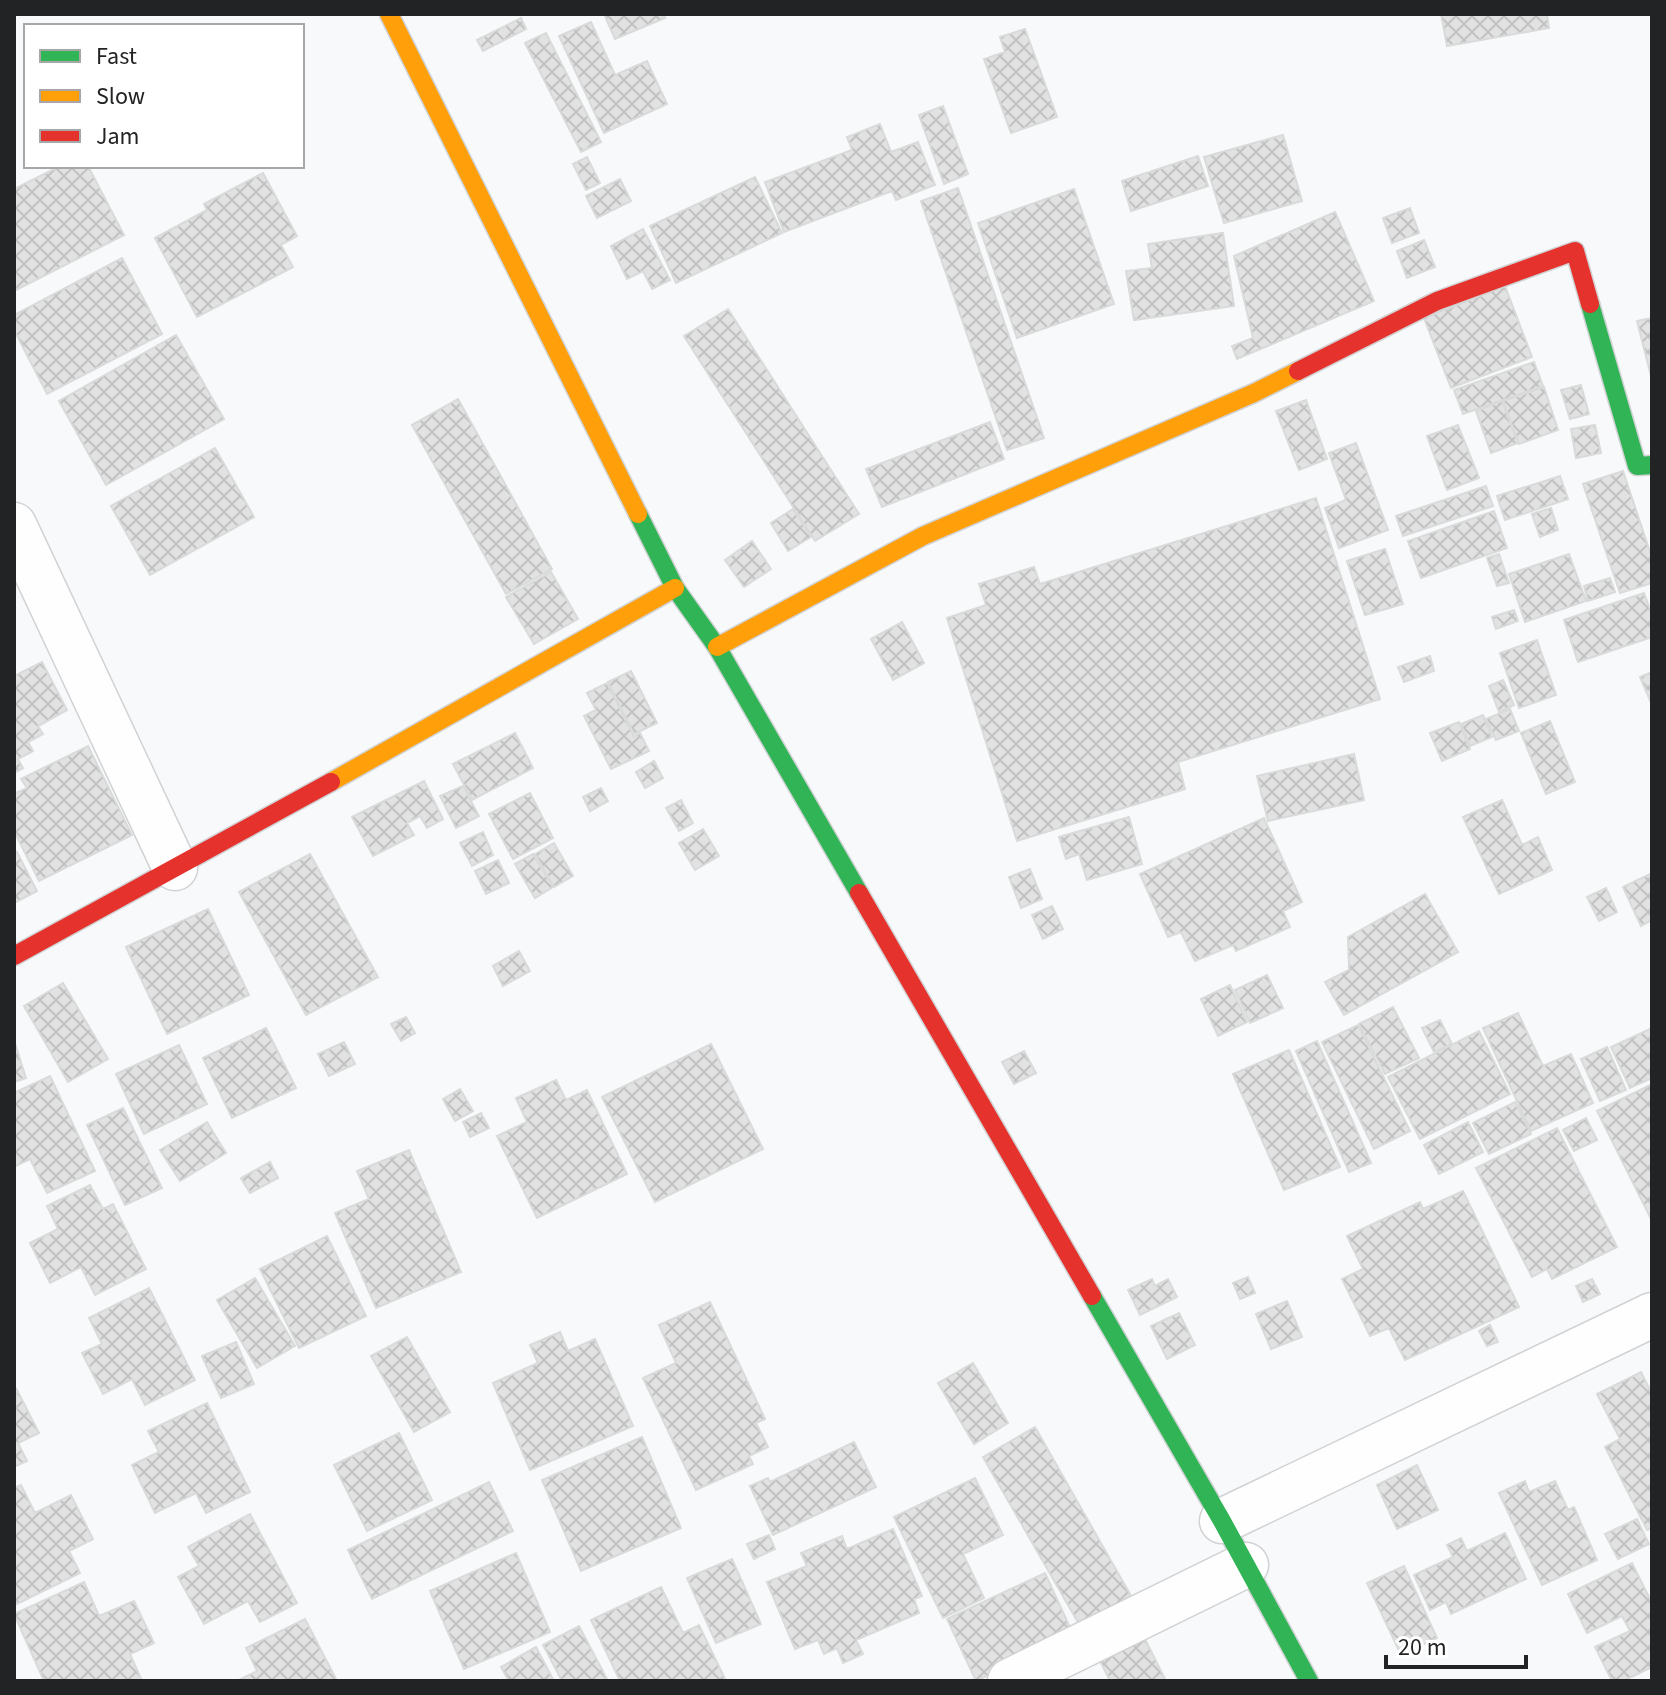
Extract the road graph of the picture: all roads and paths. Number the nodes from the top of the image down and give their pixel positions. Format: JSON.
{"nodes":[{"id":1,"x":389,"y":14,"type":"edge"},
{"id":2,"x":1652,"y":465,"type":"edge"},
{"id":3,"x":14,"y":525,"type":"edge"},
{"id":4,"x":675,"y":588,"type":"junction"},
{"id":5,"x":717,"y":647,"type":"junction"},
{"id":6,"x":175,"y":868,"type":"junction"},
{"id":7,"x":14,"y":956,"type":"edge"},
{"id":8,"x":1652,"y":1315,"type":"edge"},
{"id":9,"x":1222,"y":1521,"type":"junction"},
{"id":10,"x":1246,"y":1565,"type":"junction"},
{"id":11,"x":1010,"y":1681,"type":"edge"},
{"id":12,"x":1309,"y":1681,"type":"edge"}],
"edges":[{"from":1,"to":4,"type":"street"},
{"from":2,"to":5,"type":"street"},
{"from":3,"to":6,"type":"street"},
{"from":4,"to":5,"type":"street"},
{"from":4,"to":6,"type":"street"},
{"from":5,"to":9,"type":"street"},
{"from":6,"to":7,"type":"street"},
{"from":8,"to":9,"type":"street"},
{"from":9,"to":10,"type":"street"},
{"from":10,"to":11,"type":"street"},
{"from":10,"to":12,"type":"street"}]}
